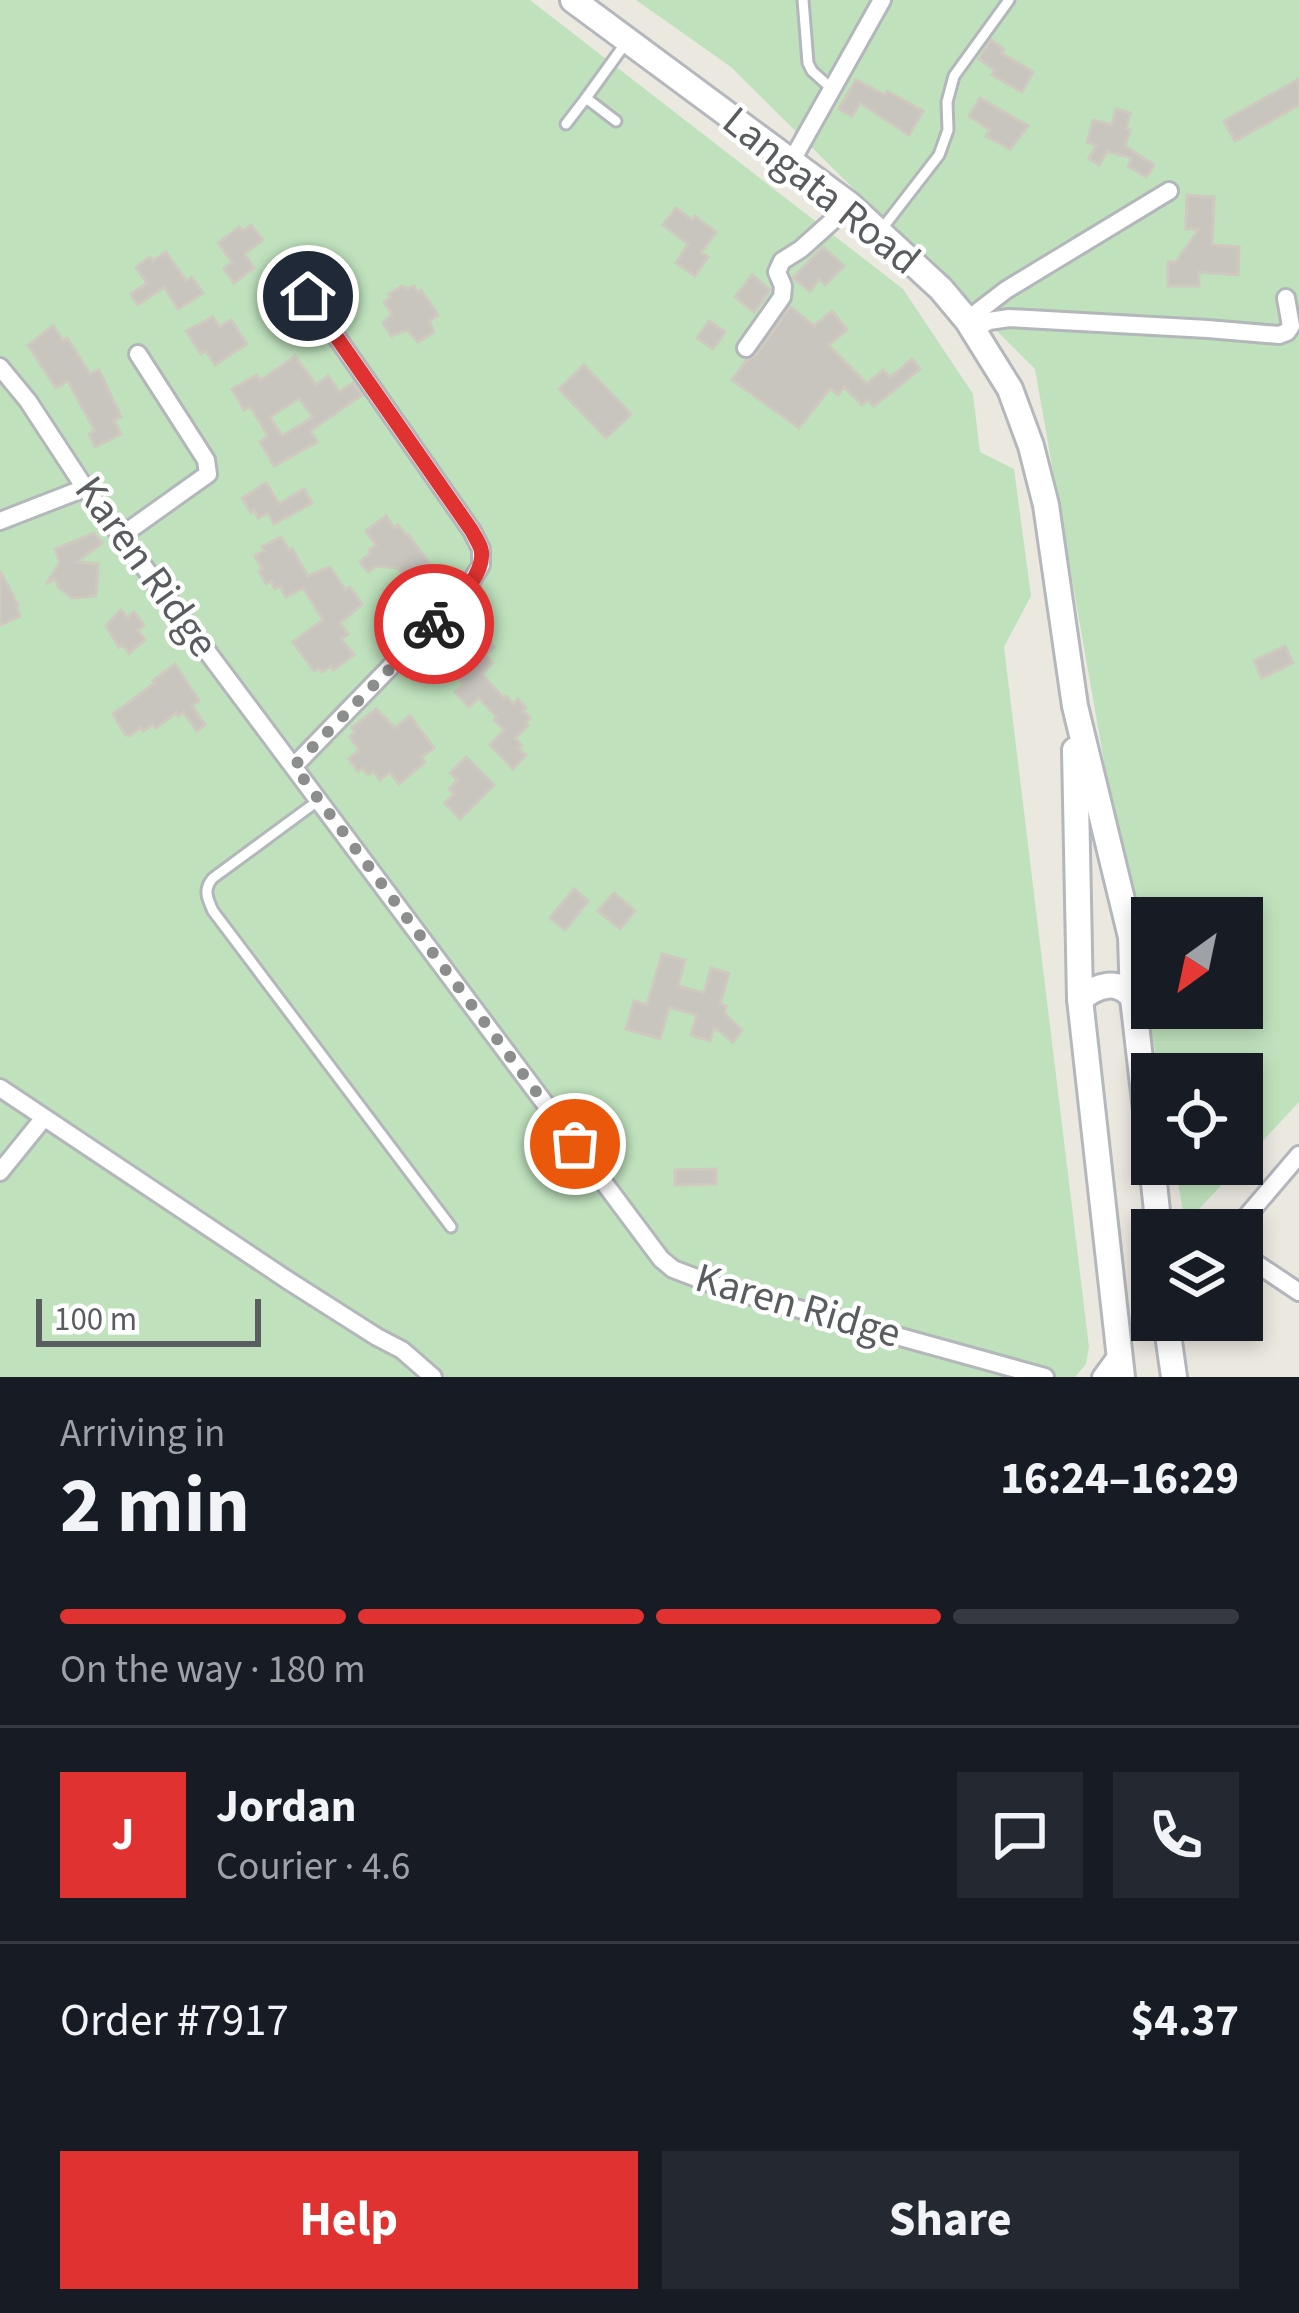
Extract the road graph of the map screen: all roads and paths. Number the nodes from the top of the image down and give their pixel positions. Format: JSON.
{"nodes":[{"id":1,"x":573,"y":0,"type":"edge"},
{"id":2,"x":803,"y":0,"type":"edge"},
{"id":3,"x":882,"y":0,"type":"edge"},
{"id":4,"x":1009,"y":0,"type":"edge"},
{"id":5,"x":628,"y":41,"type":"junction"},
{"id":6,"x":832,"y":89,"type":"junction"},
{"id":7,"x":586,"y":98,"type":"junction"},
{"id":8,"x":616,"y":121,"type":"dead end"},
{"id":9,"x":566,"y":124,"type":"dead end"},
{"id":10,"x":790,"y":162,"type":"junction"},
{"id":11,"x":1169,"y":191,"type":"dead end"},
{"id":12,"x":850,"y":205,"type":"junction"},
{"id":13,"x":880,"y":231,"type":"junction"},
{"id":14,"x":308,"y":296,"type":"dead end"},
{"id":15,"x":1286,"y":298,"type":"dead end"},
{"id":16,"x":970,"y":325,"type":"junction"},
{"id":17,"x":746,"y":348,"type":"dead end"},
{"id":18,"x":138,"y":354,"type":"dead end"},
{"id":19,"x":0,"y":367,"type":"edge"},
{"id":20,"x":85,"y":488,"type":"junction"},
{"id":21,"x":0,"y":521,"type":"edge"},
{"id":22,"x":121,"y":536,"type":"junction"},
{"id":23,"x":1075,"y":706,"type":"junction"},
{"id":24,"x":294,"y":766,"type":"junction"},
{"id":25,"x":319,"y":800,"type":"junction"},
{"id":26,"x":1131,"y":937,"type":"edge"},
{"id":27,"x":1131,"y":996,"type":"edge"},
{"id":28,"x":1080,"y":999,"type":"junction"},
{"id":29,"x":0,"y":1088,"type":"edge"},
{"id":30,"x":43,"y":1119,"type":"junction"},
{"id":31,"x":1299,"y":1155,"type":"edge"},
{"id":32,"x":0,"y":1172,"type":"edge"},
{"id":33,"x":1253,"y":1209,"type":"edge"},
{"id":34,"x":451,"y":1227,"type":"dead end"},
{"id":35,"x":1263,"y":1269,"type":"edge"},
{"id":36,"x":1299,"y":1292,"type":"edge"},
{"id":37,"x":1169,"y":1341,"type":"edge"},
{"id":38,"x":1121,"y":1364,"type":"edge"},
{"id":39,"x":433,"y":1377,"type":"edge"},
{"id":40,"x":1045,"y":1377,"type":"edge"},
{"id":41,"x":1100,"y":1377,"type":"edge"},
{"id":42,"x":1174,"y":1377,"type":"edge"}],
"edges":[{"from":1,"to":5,"type":"main road","name":"Langata Road"},
{"from":2,"to":6,"type":"lane"},
{"from":3,"to":6,"type":"street"},
{"from":4,"to":13,"type":"lane"},
{"from":5,"to":7,"type":"lane"},
{"from":5,"to":10,"type":"main road","name":"Langata Road"},
{"from":6,"to":10,"type":"street"},
{"from":7,"to":8,"type":"lane"},
{"from":7,"to":9,"type":"lane"},
{"from":10,"to":12,"type":"main road","name":"Langata Road"},
{"from":11,"to":16,"type":"street"},
{"from":12,"to":13,"type":"main road","name":"Langata Road"},
{"from":12,"to":17,"type":"street"},
{"from":13,"to":16,"type":"main road","name":"Langata Road"},
{"from":14,"to":24,"type":"street"},
{"from":15,"to":16,"type":"street"},
{"from":16,"to":23,"type":"main road","name":"Langata Road"},
{"from":18,"to":22,"type":"street"},
{"from":19,"to":20,"type":"street","name":"Karen Ridge"},
{"from":20,"to":21,"type":"street"},
{"from":20,"to":22,"type":"street","name":"Karen Ridge"},
{"from":22,"to":24,"type":"street","name":"Karen Ridge"},
{"from":23,"to":26,"type":"main road","name":"Langata Road"},
{"from":23,"to":28,"type":"main road","name":"Langata Road"},
{"from":24,"to":25,"type":"street","name":"Karen Ridge"},
{"from":25,"to":34,"type":"lane"},
{"from":25,"to":40,"type":"street","name":"Karen Ridge"},
{"from":27,"to":28,"type":"main road"},
{"from":28,"to":38,"type":"main road","name":"Langata Road"},
{"from":29,"to":30,"type":"street"},
{"from":30,"to":32,"type":"street"},
{"from":30,"to":39,"type":"street"},
{"from":31,"to":33,"type":"street"},
{"from":35,"to":36,"type":"street"},
{"from":37,"to":42,"type":"main road"},
{"from":38,"to":41,"type":"street"}]}
